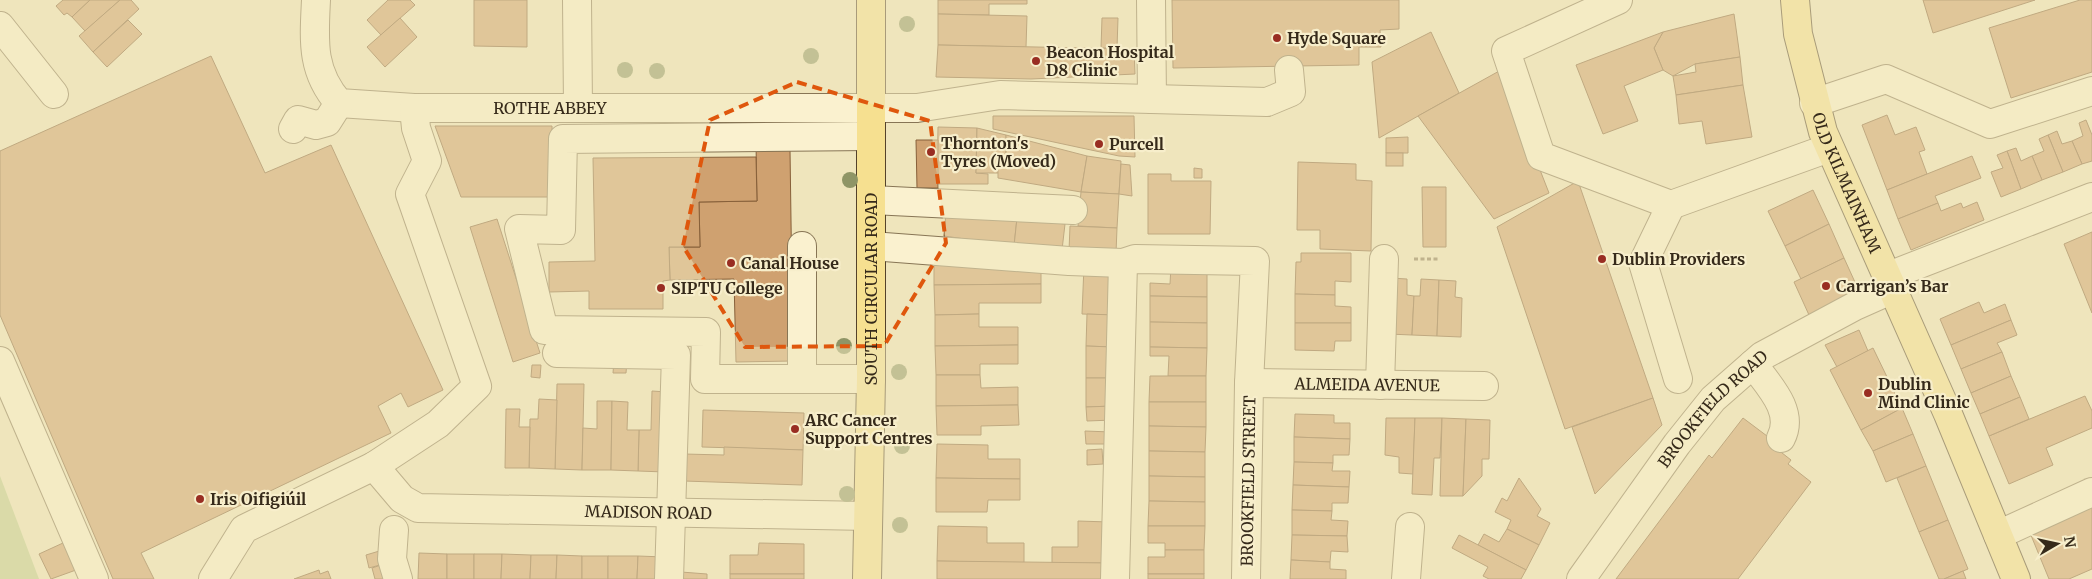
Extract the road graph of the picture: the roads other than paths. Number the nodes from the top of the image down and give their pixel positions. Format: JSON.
{"nodes":[{"id":1,"x":316,"y":0,"type":"edge"},
{"id":2,"x":577,"y":0,"type":"edge"},
{"id":3,"x":871,"y":0,"type":"edge"},
{"id":4,"x":1151,"y":0,"type":"edge"},
{"id":5,"x":1618,"y":0,"type":"edge"},
{"id":6,"x":1795,"y":0,"type":"edge"},
{"id":7,"x":0,"y":26,"type":"edge"},
{"id":8,"x":1289,"y":70,"type":"dead end"},
{"id":9,"x":2092,"y":91,"type":"edge"},
{"id":10,"x":54,"y":94,"type":"dead end"},
{"id":11,"x":1152,"y":99,"type":"junction"},
{"id":12,"x":1814,"y":103,"type":"junction"},
{"id":13,"x":339,"y":104,"type":"junction"},
{"id":14,"x":578,"y":107,"type":"junction"},
{"id":15,"x":414,"y":108,"type":"junction"},
{"id":16,"x":870,"y":108,"type":"junction"},
{"id":17,"x":292,"y":129,"type":"dead end"},
{"id":18,"x":870,"y":136,"type":"junction"},
{"id":19,"x":1829,"y":148,"type":"junction"},
{"id":20,"x":2092,"y":198,"type":"edge"},
{"id":21,"x":872,"y":200,"type":"junction"},
{"id":22,"x":1671,"y":205,"type":"junction"},
{"id":23,"x":1073,"y":210,"type":"dead end"},
{"id":24,"x":802,"y":246,"type":"dead end"},
{"id":25,"x":872,"y":246,"type":"junction"},
{"id":26,"x":1384,"y":259,"type":"dead end"},
{"id":27,"x":1123,"y":263,"type":"junction"},
{"id":28,"x":1889,"y":284,"type":"junction"},
{"id":29,"x":557,"y":353,"type":"dead end"},
{"id":30,"x":1758,"y":360,"type":"junction"},
{"id":31,"x":0,"y":362,"type":"edge"},
{"id":32,"x":802,"y":379,"type":"junction"},
{"id":33,"x":871,"y":379,"type":"junction"},
{"id":34,"x":1678,"y":379,"type":"dead end"},
{"id":35,"x":1250,"y":383,"type":"junction"},
{"id":36,"x":1380,"y":385,"type":"junction"},
{"id":37,"x":1484,"y":386,"type":"dead end"},
{"id":38,"x":1781,"y":438,"type":"dead end"},
{"id":39,"x":374,"y":466,"type":"junction"},
{"id":40,"x":2092,"y":492,"type":"edge"},
{"id":41,"x":669,"y":512,"type":"junction"},
{"id":42,"x":868,"y":516,"type":"junction"},
{"id":43,"x":1410,"y":527,"type":"dead end"},
{"id":44,"x":394,"y":530,"type":"dead end"},
{"id":45,"x":1998,"y":535,"type":"junction"},
{"id":46,"x":94,"y":579,"type":"edge"},
{"id":47,"x":213,"y":579,"type":"edge"},
{"id":48,"x":398,"y":579,"type":"edge"},
{"id":49,"x":669,"y":579,"type":"edge"},
{"id":50,"x":867,"y":579,"type":"edge"},
{"id":51,"x":1115,"y":579,"type":"edge"},
{"id":52,"x":1246,"y":579,"type":"edge"},
{"id":53,"x":1406,"y":579,"type":"edge"},
{"id":54,"x":1581,"y":579,"type":"edge"},
{"id":55,"x":2016,"y":579,"type":"edge"}],
"edges":[{"from":1,"to":13,"type":"street"},
{"from":2,"to":14,"type":"street"},
{"from":3,"to":16,"type":"main road","name":"SOUTH CIRCULAR ROAD"},
{"from":4,"to":11,"type":"street"},
{"from":5,"to":22,"type":"street"},
{"from":6,"to":12,"type":"main road","name":"OLD KILMAINHAM"},
{"from":7,"to":10,"type":"street"},
{"from":8,"to":11,"type":"street"},
{"from":9,"to":12,"type":"street"},
{"from":11,"to":16,"type":"street"},
{"from":12,"to":19,"type":"main road","name":"OLD KILMAINHAM"},
{"from":13,"to":15,"type":"street","name":"ROTHE ABBEY"},
{"from":13,"to":17,"type":"street"},
{"from":14,"to":15,"type":"street","name":"ROTHE ABBEY"},
{"from":14,"to":16,"type":"street","name":"ROTHE ABBEY"},
{"from":15,"to":39,"type":"street"},
{"from":16,"to":18,"type":"main road","name":"SOUTH CIRCULAR ROAD"},
{"from":18,"to":21,"type":"main road","name":"SOUTH CIRCULAR ROAD"},
{"from":18,"to":32,"type":"street"},
{"from":19,"to":22,"type":"street"},
{"from":19,"to":28,"type":"main road","name":"OLD KILMAINHAM"},
{"from":20,"to":28,"type":"street","name":"BROOKFIELD ROAD"},
{"from":21,"to":23,"type":"street"},
{"from":21,"to":25,"type":"main road","name":"SOUTH CIRCULAR ROAD"},
{"from":22,"to":34,"type":"street"},
{"from":24,"to":32,"type":"street"},
{"from":25,"to":27,"type":"street"},
{"from":25,"to":33,"type":"main road","name":"SOUTH CIRCULAR ROAD"},
{"from":26,"to":36,"type":"street"},
{"from":27,"to":35,"type":"street","name":"BROOKFIELD STREET"},
{"from":27,"to":51,"type":"street"},
{"from":28,"to":30,"type":"street","name":"BROOKFIELD ROAD"},
{"from":28,"to":45,"type":"main road","name":"OLD KILMAINHAM"},
{"from":29,"to":41,"type":"street"},
{"from":30,"to":38,"type":"street"},
{"from":30,"to":54,"type":"street","name":"BROOKFIELD ROAD"},
{"from":31,"to":46,"type":"street"},
{"from":32,"to":33,"type":"street"},
{"from":33,"to":42,"type":"main road","name":"SOUTH CIRCULAR ROAD"},
{"from":35,"to":36,"type":"street","name":"ALMEIDA AVENUE"},
{"from":35,"to":52,"type":"street","name":"BROOKFIELD STREET"},
{"from":36,"to":37,"type":"street","name":"ALMEIDA AVENUE"},
{"from":39,"to":41,"type":"street","name":"MADISON ROAD"},
{"from":39,"to":47,"type":"street"},
{"from":40,"to":45,"type":"street"},
{"from":41,"to":42,"type":"street","name":"MADISON ROAD"},
{"from":41,"to":49,"type":"street"},
{"from":42,"to":50,"type":"main road","name":"SOUTH CIRCULAR ROAD"},
{"from":43,"to":53,"type":"street"},
{"from":44,"to":48,"type":"street"},
{"from":45,"to":55,"type":"main road","name":"OLD KILMAINHAM"}]}
